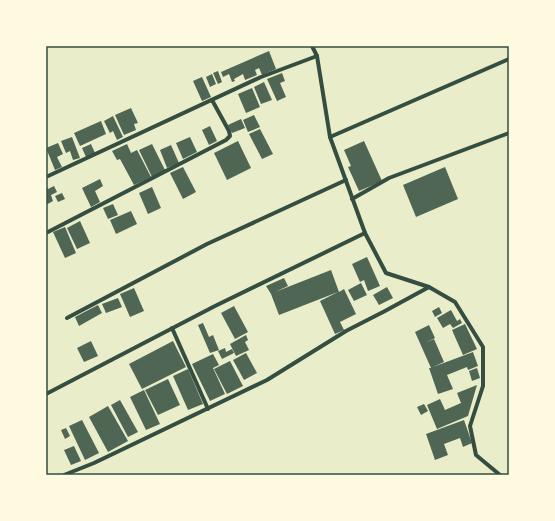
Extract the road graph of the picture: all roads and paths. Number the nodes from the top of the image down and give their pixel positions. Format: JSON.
{"nodes":[{"id":1,"x":312,"y":46,"type":"edge"},
{"id":2,"x":317,"y":56,"type":"junction"},
{"id":3,"x":509,"y":59,"type":"edge"},
{"id":4,"x":212,"y":100,"type":"junction"},
{"id":5,"x":509,"y":133,"type":"edge"},
{"id":6,"x":330,"y":137,"type":"junction"},
{"id":7,"x":46,"y":177,"type":"edge"},
{"id":8,"x":346,"y":180,"type":"junction"},
{"id":9,"x":352,"y":199,"type":"junction"},
{"id":10,"x":46,"y":233,"type":"edge"},
{"id":11,"x":365,"y":233,"type":"junction"},
{"id":12,"x":428,"y":287,"type":"junction"},
{"id":13,"x":67,"y":318,"type":"dead end"},
{"id":14,"x":172,"y":328,"type":"junction"},
{"id":15,"x":46,"y":394,"type":"edge"},
{"id":16,"x":208,"y":409,"type":"junction"},
{"id":17,"x":64,"y":475,"type":"edge"},
{"id":18,"x":500,"y":475,"type":"edge"}],
"edges":[{"from":1,"to":2,"type":"street"},
{"from":2,"to":4,"type":"street"},
{"from":2,"to":6,"type":"street"},
{"from":3,"to":6,"type":"street"},
{"from":4,"to":7,"type":"street"},
{"from":4,"to":10,"type":"street"},
{"from":5,"to":9,"type":"street"},
{"from":6,"to":8,"type":"street"},
{"from":8,"to":9,"type":"street"},
{"from":8,"to":13,"type":"street"},
{"from":9,"to":11,"type":"street"},
{"from":11,"to":12,"type":"street"},
{"from":11,"to":14,"type":"street"},
{"from":12,"to":16,"type":"street"},
{"from":12,"to":18,"type":"street"},
{"from":14,"to":15,"type":"street"},
{"from":14,"to":16,"type":"street"},
{"from":16,"to":17,"type":"street"}]}
